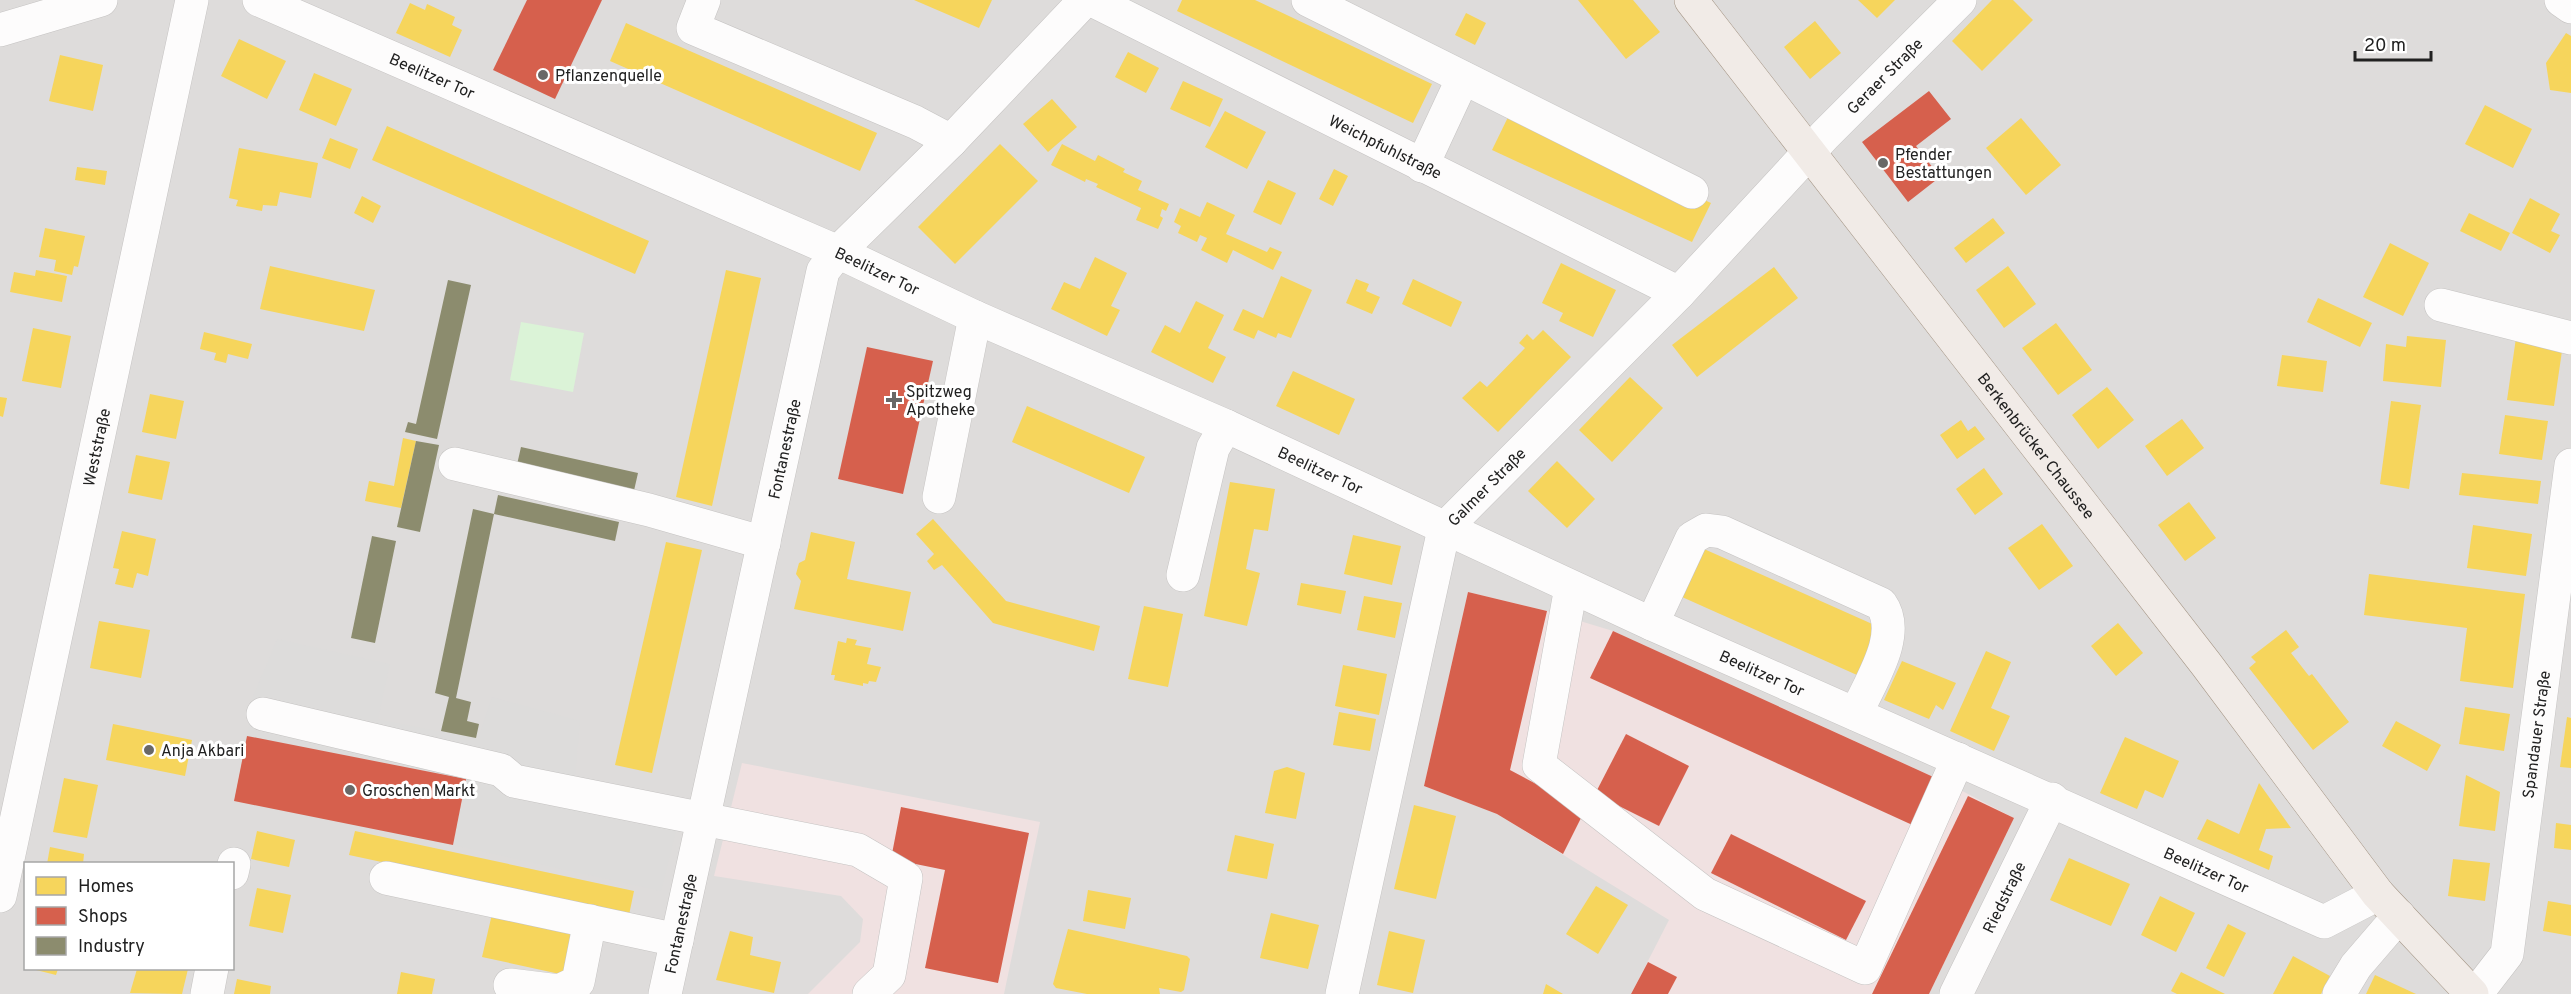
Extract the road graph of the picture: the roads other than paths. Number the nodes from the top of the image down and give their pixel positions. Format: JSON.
{"nodes":[{"id":1,"x":101,"y":0,"type":"edge"},
{"id":2,"x":192,"y":0,"type":"edge"},
{"id":3,"x":259,"y":0,"type":"edge"},
{"id":4,"x":704,"y":0,"type":"edge"},
{"id":5,"x":1085,"y":0,"type":"edge"},
{"id":6,"x":1092,"y":0,"type":"edge"},
{"id":7,"x":1308,"y":0,"type":"edge"},
{"id":8,"x":1691,"y":0,"type":"edge"},
{"id":9,"x":1960,"y":0,"type":"edge"},
{"id":10,"x":2561,"y":0,"type":"edge"},
{"id":11,"x":2571,"y":7,"type":"edge"},
{"id":12,"x":0,"y":30,"type":"edge"},
{"id":13,"x":1463,"y":78,"type":"junction"},
{"id":14,"x":951,"y":141,"type":"junction"},
{"id":15,"x":1810,"y":153,"type":"junction"},
{"id":16,"x":1422,"y":166,"type":"junction"},
{"id":17,"x":1692,"y":192,"type":"dead end"},
{"id":18,"x":838,"y":252,"type":"junction"},
{"id":19,"x":1679,"y":293,"type":"junction"},
{"id":20,"x":2441,"y":305,"type":"dead end"},
{"id":21,"x":975,"y":317,"type":"junction"},
{"id":22,"x":2571,"y":338,"type":"edge"},
{"id":23,"x":1226,"y":426,"type":"junction"},
{"id":24,"x":455,"y":464,"type":"dead end"},
{"id":25,"x":2571,"y":465,"type":"edge"},
{"id":26,"x":939,"y":498,"type":"dead end"},
{"id":27,"x":1444,"y":529,"type":"junction"},
{"id":28,"x":764,"y":543,"type":"junction"},
{"id":29,"x":1183,"y":575,"type":"dead end"},
{"id":30,"x":1571,"y":587,"type":"junction"},
{"id":31,"x":1652,"y":624,"type":"junction"},
{"id":32,"x":263,"y":714,"type":"dead end"},
{"id":33,"x":1856,"y":714,"type":"junction"},
{"id":34,"x":1958,"y":759,"type":"junction"},
{"id":35,"x":2052,"y":800,"type":"junction"},
{"id":36,"x":704,"y":819,"type":"junction"},
{"id":37,"x":386,"y":878,"type":"dead end"},
{"id":38,"x":0,"y":895,"type":"edge"},
{"id":39,"x":24,"y":900,"type":"edge"},
{"id":40,"x":2389,"y":905,"type":"junction"},
{"id":41,"x":590,"y":921,"type":"junction"},
{"id":42,"x":677,"y":939,"type":"junction"},
{"id":43,"x":212,"y":970,"type":"edge"},
{"id":44,"x":510,"y":986,"type":"dead end"},
{"id":45,"x":1345,"y":993,"type":"edge"},
{"id":46,"x":207,"y":994,"type":"edge"},
{"id":47,"x":664,"y":994,"type":"edge"},
{"id":48,"x":869,"y":994,"type":"edge"},
{"id":49,"x":1956,"y":994,"type":"edge"},
{"id":50,"x":2339,"y":994,"type":"edge"},
{"id":51,"x":2472,"y":994,"type":"edge"},
{"id":52,"x":2476,"y":994,"type":"edge"}],
"edges":[{"from":1,"to":12,"type":"street"},
{"from":2,"to":38,"type":"street","name":"Weststraße"},
{"from":3,"to":18,"type":"street","name":"Beelitzer Tor"},
{"from":4,"to":14,"type":"street"},
{"from":5,"to":14,"type":"street","name":"Fontanestraße"},
{"from":6,"to":16,"type":"street","name":"Weichpfuhlstraße"},
{"from":7,"to":13,"type":"street"},
{"from":8,"to":15,"type":"main road","name":"Berkenbrücker Chaussee"},
{"from":9,"to":15,"type":"street","name":"Geraer Straße"},
{"from":10,"to":11,"type":"street"},
{"from":13,"to":16,"type":"street"},
{"from":13,"to":17,"type":"street"},
{"from":14,"to":18,"type":"street","name":"Fontanestraße"},
{"from":15,"to":19,"type":"street","name":"Galmer Straße"},
{"from":15,"to":40,"type":"main road","name":"Berkenbrücker Chaussee"},
{"from":16,"to":19,"type":"street","name":"Weichpfuhlstraße"},
{"from":18,"to":21,"type":"street","name":"Beelitzer Tor"},
{"from":18,"to":28,"type":"street","name":"Fontanestraße"},
{"from":19,"to":27,"type":"street","name":"Galmer Straße"},
{"from":20,"to":22,"type":"street"},
{"from":21,"to":23,"type":"street","name":"Beelitzer Tor"},
{"from":21,"to":26,"type":"street"},
{"from":23,"to":27,"type":"street","name":"Beelitzer Tor"},
{"from":23,"to":29,"type":"street"},
{"from":24,"to":28,"type":"street"},
{"from":25,"to":52,"type":"street","name":"Spandauer Straße"},
{"from":27,"to":30,"type":"street","name":"Beelitzer Tor"},
{"from":27,"to":45,"type":"street","name":"Galmer Straße"},
{"from":28,"to":36,"type":"street","name":"Fontanestraße"},
{"from":30,"to":31,"type":"street","name":"Beelitzer Tor"},
{"from":30,"to":34,"type":"street"},
{"from":31,"to":33,"type":"street","name":"Beelitzer Tor"},
{"from":31,"to":33,"type":"street"},
{"from":32,"to":36,"type":"street"},
{"from":33,"to":34,"type":"street","name":"Beelitzer Tor"},
{"from":34,"to":35,"type":"street","name":"Beelitzer Tor"},
{"from":35,"to":40,"type":"street","name":"Beelitzer Tor"},
{"from":35,"to":49,"type":"street","name":"Riedstraße"},
{"from":36,"to":42,"type":"street","name":"Fontanestraße"},
{"from":36,"to":48,"type":"street"},
{"from":37,"to":41,"type":"street"},
{"from":38,"to":39,"type":"street","name":"Weststraße"},
{"from":40,"to":50,"type":"street"},
{"from":40,"to":51,"type":"main road","name":"Berkenbrücker Chaussee"},
{"from":41,"to":42,"type":"street"},
{"from":41,"to":44,"type":"street"},
{"from":42,"to":47,"type":"street","name":"Fontanestraße"},
{"from":43,"to":46,"type":"street"}]}
